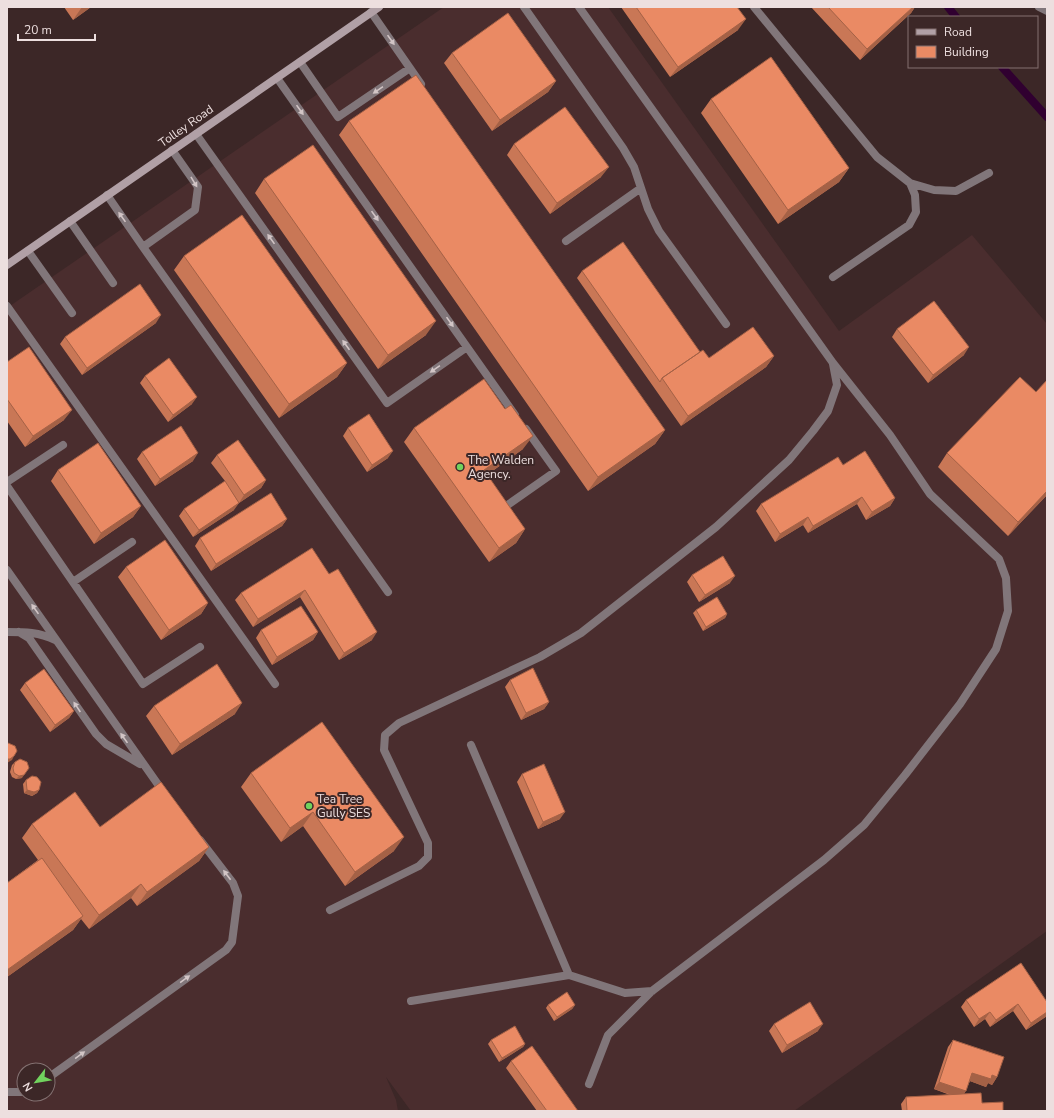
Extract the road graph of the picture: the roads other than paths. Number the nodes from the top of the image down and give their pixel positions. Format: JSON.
{"nodes":[{"id":1,"x":379,"y":7,"type":"edge"},
{"id":2,"x":524,"y":7,"type":"edge"},
{"id":3,"x":579,"y":7,"type":"edge"},
{"id":4,"x":754,"y":7,"type":"edge"},
{"id":5,"x":1039,"y":7,"type":"edge"},
{"id":6,"x":1047,"y":11,"type":"edge"},
{"id":7,"x":371,"y":12,"type":"junction"},
{"id":8,"x":300,"y":62,"type":"junction"},
{"id":9,"x":410,"y":68,"type":"junction"},
{"id":10,"x":277,"y":78,"type":"junction"},
{"id":11,"x":428,"y":94,"type":"edge"},
{"id":12,"x":196,"y":134,"type":"junction"},
{"id":13,"x":172,"y":150,"type":"junction"},
{"id":14,"x":989,"y":173,"type":"dead end"},
{"id":15,"x":910,"y":183,"type":"junction"},
{"id":16,"x":641,"y":188,"type":"junction"},
{"id":17,"x":107,"y":196,"type":"junction"},
{"id":18,"x":70,"y":221,"type":"junction"},
{"id":19,"x":566,"y":241,"type":"dead end"},
{"id":20,"x":143,"y":247,"type":"junction"},
{"id":21,"x":28,"y":251,"type":"junction"},
{"id":22,"x":7,"y":265,"type":"edge"},
{"id":23,"x":833,"y":277,"type":"dead end"},
{"id":24,"x":113,"y":283,"type":"dead end"},
{"id":25,"x":7,"y":306,"type":"edge"},
{"id":26,"x":72,"y":313,"type":"dead end"},
{"id":27,"x":726,"y":324,"type":"dead end"},
{"id":28,"x":467,"y":347,"type":"junction"},
{"id":29,"x":833,"y":363,"type":"junction"},
{"id":30,"x":63,"y":445,"type":"dead end"},
{"id":31,"x":7,"y":482,"type":"edge"},
{"id":32,"x":7,"y":486,"type":"edge"},
{"id":33,"x":510,"y":504,"type":"edge"},
{"id":34,"x":132,"y":542,"type":"dead end"},
{"id":35,"x":7,"y":570,"type":"edge"},
{"id":36,"x":73,"y":582,"type":"junction"},
{"id":37,"x":388,"y":592,"type":"dead end"},
{"id":38,"x":7,"y":632,"type":"edge"},
{"id":39,"x":19,"y":632,"type":"junction"},
{"id":40,"x":57,"y":641,"type":"junction"},
{"id":41,"x":200,"y":647,"type":"dead end"},
{"id":42,"x":275,"y":684,"type":"dead end"},
{"id":43,"x":471,"y":745,"type":"dead end"},
{"id":44,"x":146,"y":769,"type":"junction"},
{"id":45,"x":170,"y":801,"type":"edge"},
{"id":46,"x":195,"y":832,"type":"edge"},
{"id":47,"x":330,"y":910,"type":"dead end"},
{"id":48,"x":569,"y":975,"type":"junction"},
{"id":49,"x":652,"y":991,"type":"junction"},
{"id":50,"x":411,"y":1001,"type":"dead end"},
{"id":51,"x":56,"y":1072,"type":"edge"},
{"id":52,"x":589,"y":1084,"type":"dead end"}],
"edges":[{"from":1,"to":7,"type":"main road","name":"Tolley Road"},
{"from":2,"to":16,"type":"lane"},
{"from":3,"to":29,"type":"lane"},
{"from":4,"to":15,"type":"lane"},
{"from":5,"to":6,"type":"lane"},
{"from":7,"to":8,"type":"main road","name":"Tolley Road"},
{"from":7,"to":9,"type":"lane","one_way":true},
{"from":9,"to":8,"type":"lane","one_way":true},
{"from":8,"to":10,"type":"main road","name":"Tolley Road"},
{"from":9,"to":11,"type":"lane"},
{"from":10,"to":12,"type":"main road","name":"Tolley Road"},
{"from":10,"to":28,"type":"lane","one_way":true},
{"from":12,"to":13,"type":"main road","name":"Tolley Road"},
{"from":28,"to":12,"type":"lane","one_way":true},
{"from":13,"to":17,"type":"main road","name":"Tolley Road"},
{"from":13,"to":20,"type":"lane","one_way":true},
{"from":14,"to":15,"type":"lane"},
{"from":15,"to":23,"type":"lane"},
{"from":16,"to":19,"type":"lane"},
{"from":16,"to":27,"type":"lane"},
{"from":17,"to":18,"type":"main road","name":"Tolley Road"},
{"from":20,"to":17,"type":"lane","one_way":true},
{"from":18,"to":21,"type":"main road","name":"Tolley Road"},
{"from":18,"to":24,"type":"lane"},
{"from":20,"to":37,"type":"lane"},
{"from":21,"to":22,"type":"main road","name":"Tolley Road"},
{"from":21,"to":26,"type":"lane"},
{"from":25,"to":42,"type":"lane"},
{"from":28,"to":33,"type":"lane"},
{"from":29,"to":47,"type":"lane"},
{"from":29,"to":49,"type":"lane"},
{"from":30,"to":31,"type":"lane"},
{"from":32,"to":36,"type":"lane"},
{"from":34,"to":36,"type":"lane"},
{"from":40,"to":35,"type":"lane","one_way":true},
{"from":36,"to":41,"type":"lane"},
{"from":38,"to":39,"type":"lane"},
{"from":39,"to":40,"type":"lane"},
{"from":44,"to":39,"type":"lane","one_way":true},
{"from":44,"to":40,"type":"lane","one_way":true},
{"from":43,"to":48,"type":"lane"},
{"from":44,"to":45,"type":"lane"},
{"from":51,"to":46,"type":"lane","one_way":true},
{"from":48,"to":49,"type":"lane"},
{"from":48,"to":50,"type":"lane"},
{"from":49,"to":52,"type":"lane"}]}
